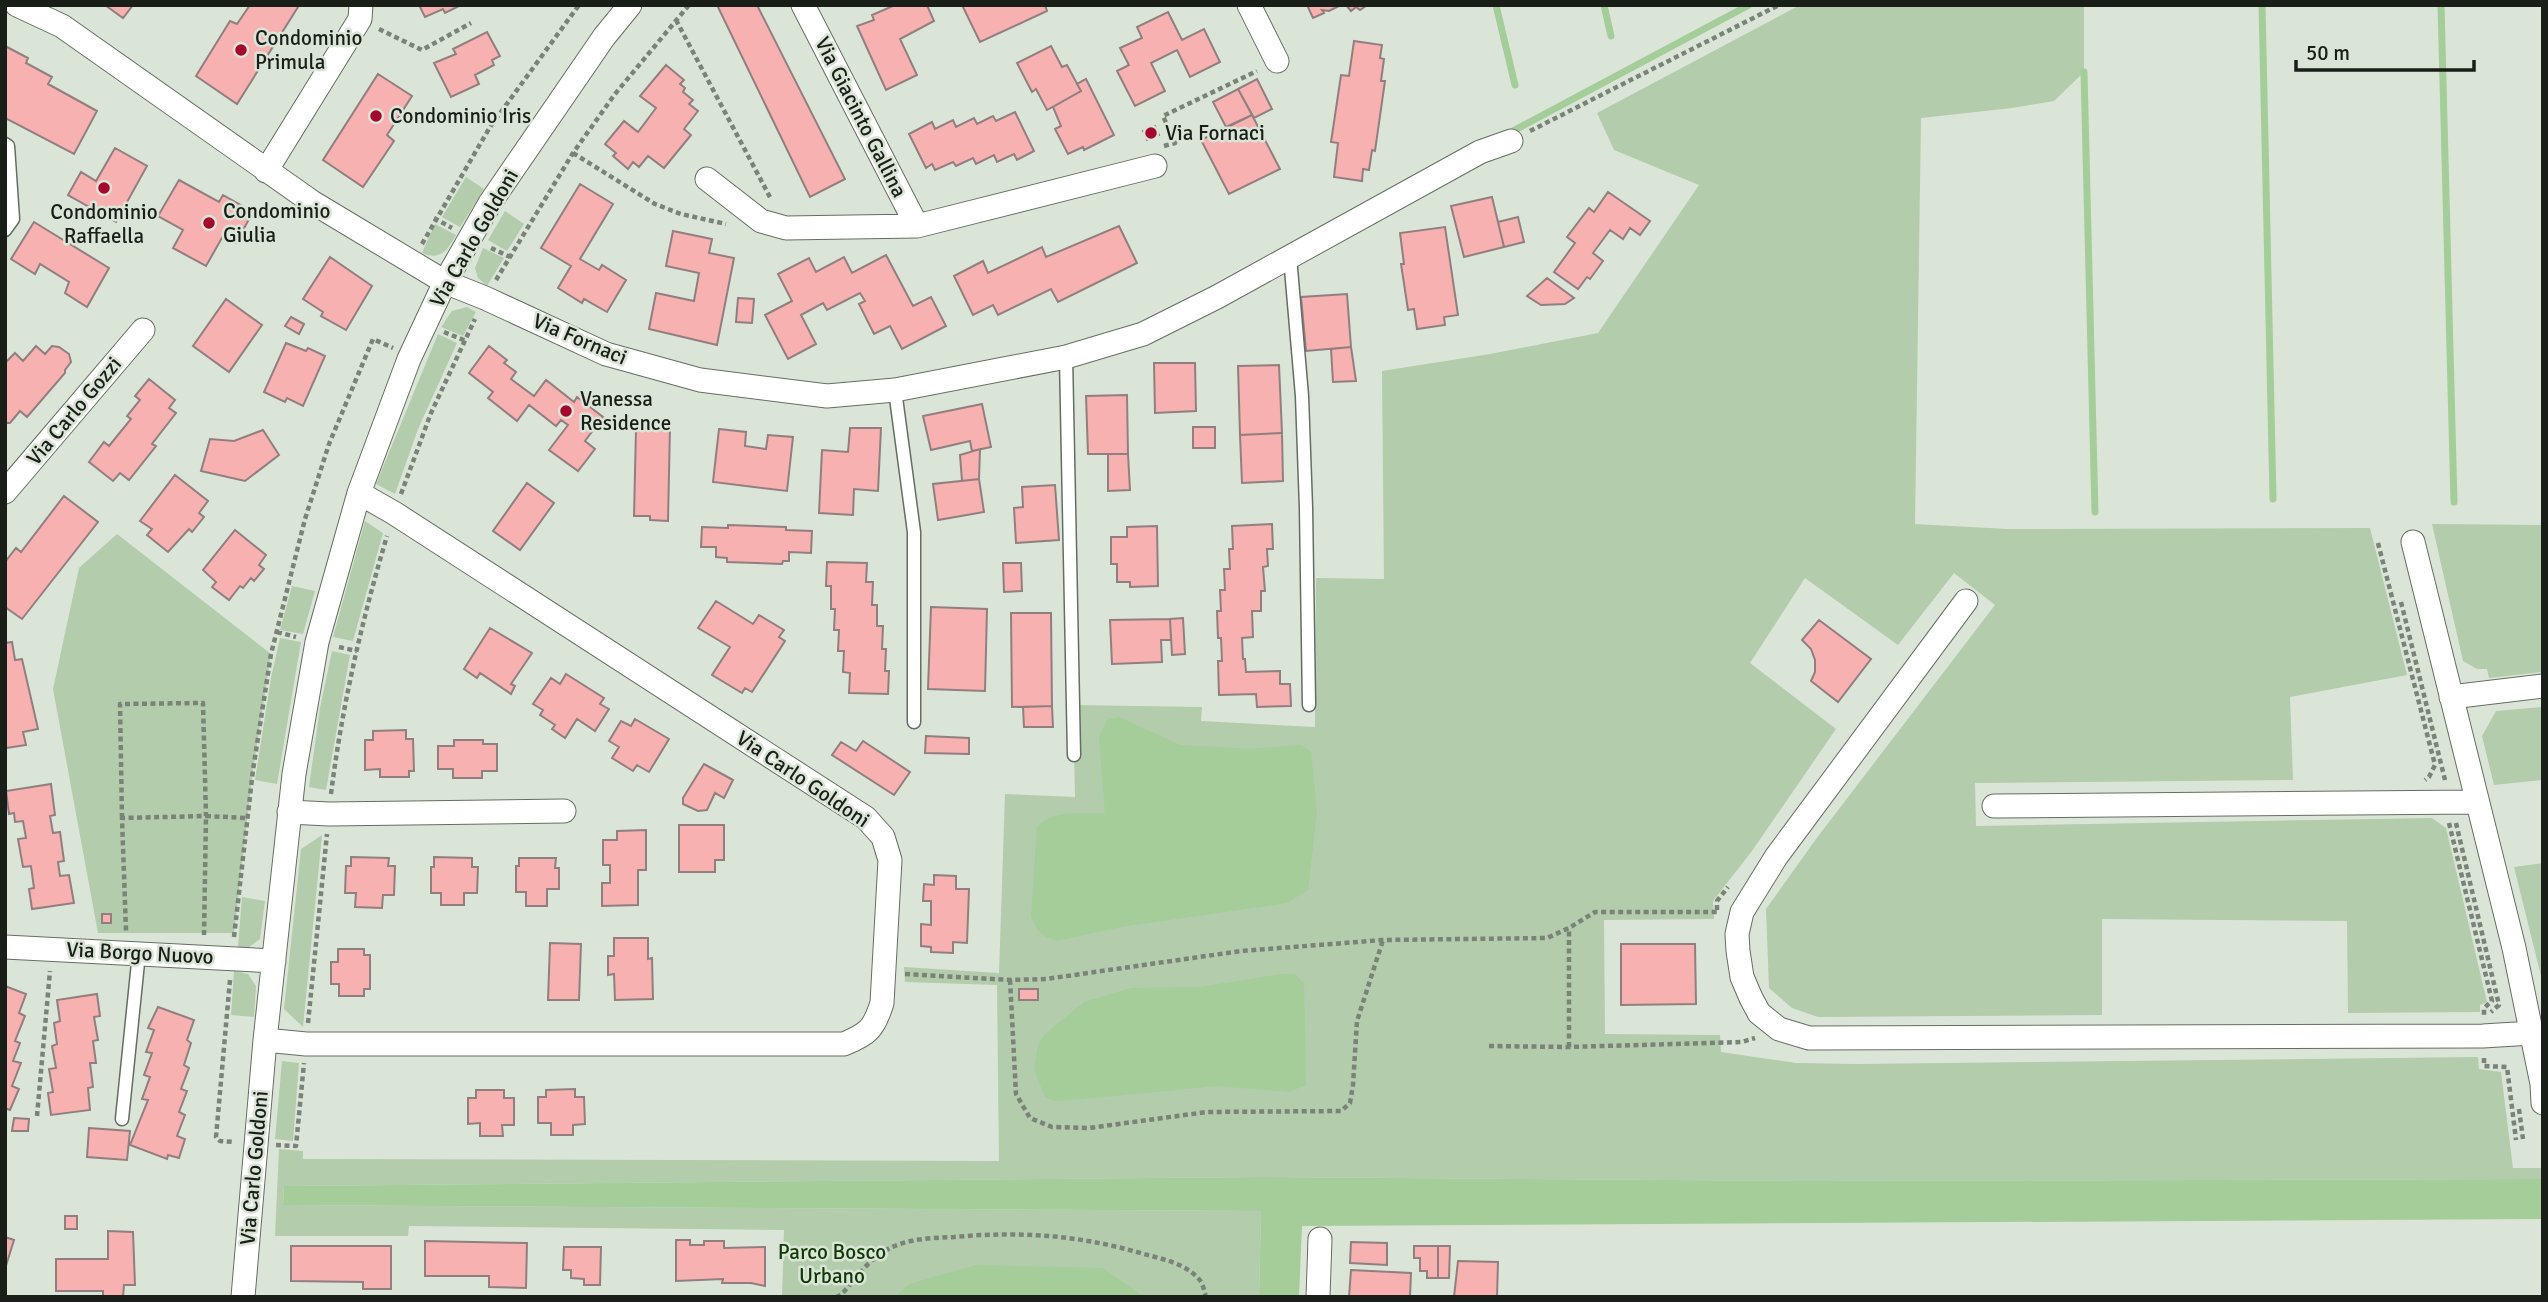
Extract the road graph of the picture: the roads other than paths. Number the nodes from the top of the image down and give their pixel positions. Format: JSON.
{"nodes":[{"id":1,"x":17,"y":5,"type":"edge"},
{"id":2,"x":630,"y":5,"type":"edge"},
{"id":3,"x":1249,"y":5,"type":"edge"},
{"id":4,"x":806,"y":6,"type":"edge"},
{"id":5,"x":360,"y":12,"type":"edge"},
{"id":6,"x":1277,"y":61,"type":"road end"},
{"id":7,"x":1511,"y":141,"type":"road end"},
{"id":8,"x":5,"y":144,"type":"edge"},
{"id":9,"x":1158,"y":156,"type":"road end"},
{"id":10,"x":266,"y":171,"type":"junction"},
{"id":11,"x":707,"y":179,"type":"dead end"},
{"id":12,"x":917,"y":226,"type":"junction"},
{"id":13,"x":5,"y":230,"type":"edge"},
{"id":14,"x":1290,"y":257,"type":"junction"},
{"id":15,"x":445,"y":282,"type":"junction"},
{"id":16,"x":143,"y":330,"type":"dead end"},
{"id":17,"x":1066,"y":357,"type":"junction"},
{"id":18,"x":895,"y":390,"type":"junction"},
{"id":19,"x":5,"y":492,"type":"edge"},
{"id":20,"x":359,"y":493,"type":"junction"},
{"id":21,"x":2413,"y":542,"type":"dead end"},
{"id":22,"x":1966,"y":601,"type":"dead end"},
{"id":23,"x":2543,"y":686,"type":"edge"},
{"id":24,"x":2451,"y":697,"type":"junction"},
{"id":25,"x":1309,"y":705,"type":"dead end"},
{"id":26,"x":914,"y":722,"type":"dead end"},
{"id":27,"x":1074,"y":755,"type":"dead end"},
{"id":28,"x":2477,"y":802,"type":"junction"},
{"id":29,"x":1994,"y":806,"type":"dead end"},
{"id":30,"x":564,"y":811,"type":"dead end"},
{"id":31,"x":289,"y":812,"type":"junction"},
{"id":32,"x":133,"y":946,"type":"junction"},
{"id":33,"x":5,"y":947,"type":"edge"},
{"id":34,"x":274,"y":961,"type":"junction"},
{"id":35,"x":2532,"y":1033,"type":"junction"},
{"id":36,"x":265,"y":1040,"type":"junction"},
{"id":37,"x":2543,"y":1102,"type":"edge"},
{"id":38,"x":122,"y":1119,"type":"dead end"},
{"id":39,"x":1320,"y":1240,"type":"dead end"},
{"id":40,"x":243,"y":1297,"type":"edge"},
{"id":41,"x":1318,"y":1297,"type":"edge"}],
"edges":[{"from":1,"to":10,"type":"street","name":"Via Fornaci"},
{"from":2,"to":15,"type":"street","name":"Via Carlo Goldoni"},
{"from":3,"to":6,"type":"street"},
{"from":4,"to":12,"type":"street","name":"Via Giacinto Gallina"},
{"from":5,"to":10,"type":"street"},
{"from":7,"to":14,"type":"street","name":"Via Fornaci"},
{"from":8,"to":13,"type":"lane"},
{"from":9,"to":12,"type":"street","name":"Via Giacinto Gallina"},
{"from":10,"to":15,"type":"street","name":"Via Fornaci"},
{"from":11,"to":12,"type":"street","name":"Via Giacinto Gallina"},
{"from":14,"to":17,"type":"street","name":"Via Fornaci"},
{"from":14,"to":25,"type":"lane"},
{"from":15,"to":18,"type":"street","name":"Via Fornaci"},
{"from":15,"to":20,"type":"street","name":"Via Carlo Goldoni"},
{"from":16,"to":19,"type":"street","name":"Via Carlo Gozzi"},
{"from":17,"to":18,"type":"street","name":"Via Fornaci"},
{"from":17,"to":27,"type":"lane"},
{"from":18,"to":26,"type":"lane"},
{"from":20,"to":31,"type":"street","name":"Via Carlo Goldoni"},
{"from":20,"to":36,"type":"street","name":"Via Carlo Goldoni"},
{"from":21,"to":24,"type":"street"},
{"from":22,"to":35,"type":"street"},
{"from":23,"to":24,"type":"street"},
{"from":24,"to":28,"type":"street"},
{"from":28,"to":29,"type":"street"},
{"from":28,"to":35,"type":"street"},
{"from":30,"to":31,"type":"street"},
{"from":31,"to":34,"type":"street","name":"Via Carlo Goldoni"},
{"from":32,"to":33,"type":"street","name":"Via Borgo Nuovo"},
{"from":32,"to":34,"type":"street","name":"Via Borgo Nuovo"},
{"from":32,"to":38,"type":"lane"},
{"from":34,"to":36,"type":"street","name":"Via Carlo Goldoni"},
{"from":35,"to":37,"type":"street"},
{"from":36,"to":40,"type":"street","name":"Via Carlo Goldoni"},
{"from":39,"to":41,"type":"street"}]}
